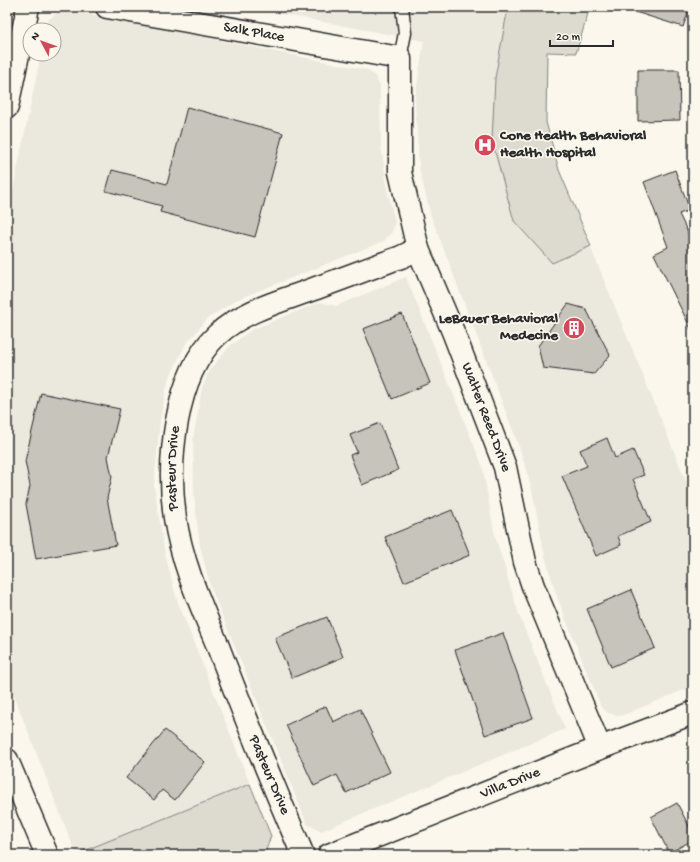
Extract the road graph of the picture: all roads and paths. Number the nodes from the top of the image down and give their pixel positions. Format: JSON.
{"nodes":[{"id":1,"x":28,"y":7,"type":"edge"},
{"id":2,"x":107,"y":7,"type":"edge"},
{"id":3,"x":402,"y":7,"type":"edge"},
{"id":4,"x":400,"y":58,"type":"junction"},
{"id":5,"x":7,"y":107,"type":"edge"},
{"id":6,"x":418,"y":249,"type":"junction"},
{"id":7,"x":693,"y":713,"type":"edge"},
{"id":8,"x":600,"y":748,"type":"junction"},
{"id":9,"x":7,"y":760,"type":"edge"},
{"id":10,"x":47,"y":855,"type":"edge"},
{"id":11,"x":303,"y":855,"type":"edge"},
{"id":12,"x":329,"y":855,"type":"edge"}],
"edges":[{"from":1,"to":5,"type":"street"},
{"from":2,"to":4,"type":"street","name":"Salk Place"},
{"from":3,"to":4,"type":"lane"},
{"from":4,"to":6,"type":"street","name":"Walter Reed Drive"},
{"from":6,"to":8,"type":"street","name":"Walter Reed Drive"},
{"from":6,"to":11,"type":"street","name":"Pasteur Drive"},
{"from":7,"to":8,"type":"street","name":"Villa Drive"},
{"from":8,"to":12,"type":"street","name":"Villa Drive"},
{"from":9,"to":10,"type":"street"}]}
